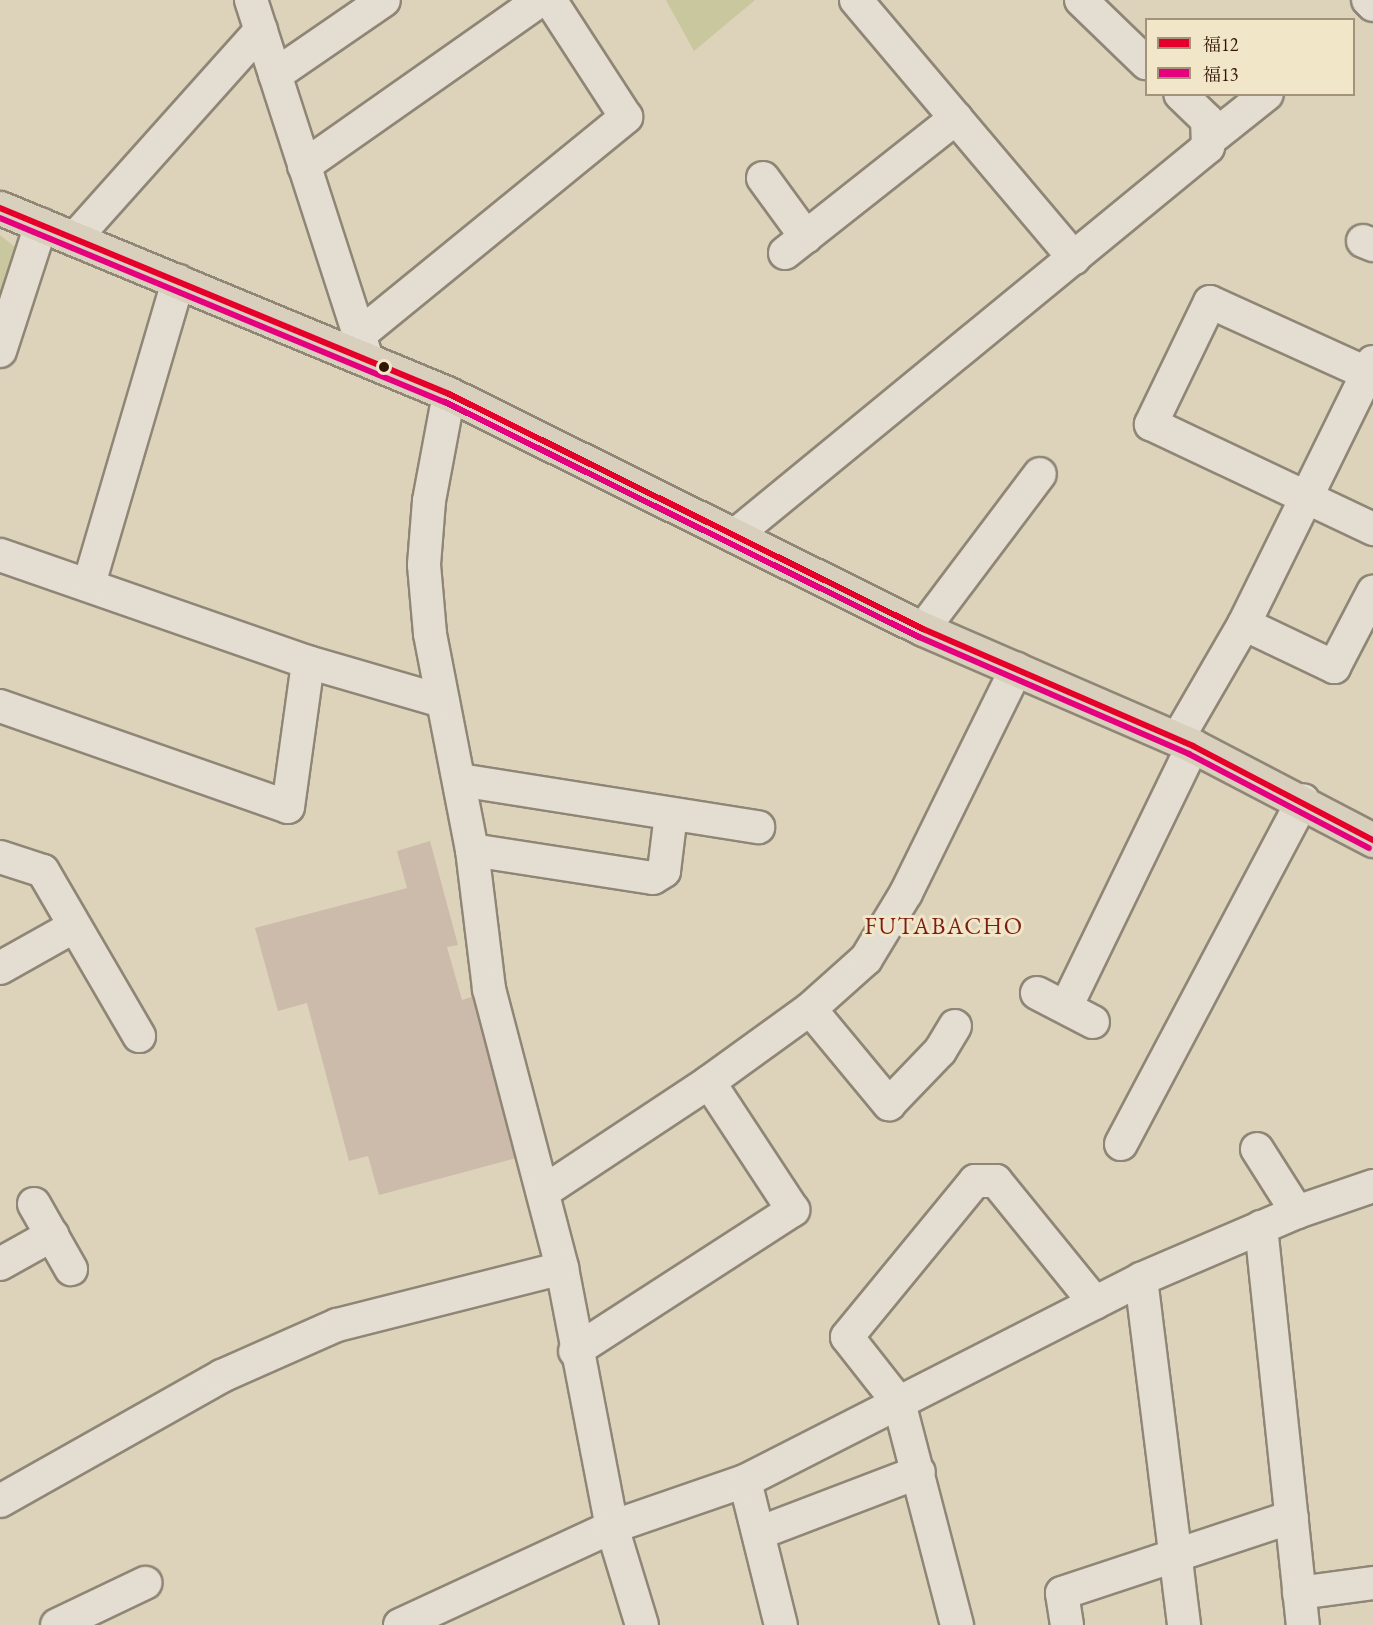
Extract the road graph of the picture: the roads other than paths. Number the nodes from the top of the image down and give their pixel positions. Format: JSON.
{"nodes":[{"id":1,"x":251,"y":0,"type":"edge"},
{"id":2,"x":384,"y":0,"type":"edge"},
{"id":3,"x":540,"y":0,"type":"edge"},
{"id":4,"x":550,"y":0,"type":"edge"},
{"id":5,"x":856,"y":0,"type":"edge"},
{"id":6,"x":1368,"y":0,"type":"edge"},
{"id":7,"x":1082,"y":1,"type":"edge"},
{"id":8,"x":1373,"y":5,"type":"edge"},
{"id":9,"x":261,"y":30,"type":"junction"},
{"id":10,"x":1145,"y":62,"type":"edge"},
{"id":11,"x":275,"y":75,"type":"junction"},
{"id":12,"x":1182,"y":96,"type":"edge"},
{"id":13,"x":1264,"y":96,"type":"edge"},
{"id":14,"x":956,"y":118,"type":"junction"},
{"id":15,"x":1208,"y":141,"type":"junction"},
{"id":16,"x":304,"y":166,"type":"junction"},
{"id":17,"x":763,"y":178,"type":"dead end"},
{"id":18,"x":0,"y":207,"type":"edge"},
{"id":19,"x":41,"y":225,"type":"junction"},
{"id":20,"x":75,"y":238,"type":"junction"},
{"id":21,"x":1074,"y":258,"type":"junction"},
{"id":22,"x":178,"y":281,"type":"junction"},
{"id":23,"x":363,"y":347,"type":"junction"},
{"id":24,"x":0,"y":351,"type":"edge"},
{"id":25,"x":1371,"y":370,"type":"edge"},
{"id":26,"x":449,"y":394,"type":"junction"},
{"id":27,"x":1040,"y":474,"type":"dead end"},
{"id":28,"x":1306,"y":496,"type":"junction"},
{"id":29,"x":1373,"y":529,"type":"edge"},
{"id":30,"x":734,"y":536,"type":"junction"},
{"id":31,"x":0,"y":555,"type":"edge"},
{"id":32,"x":89,"y":584,"type":"junction"},
{"id":33,"x":1373,"y":592,"type":"edge"},
{"id":34,"x":1244,"y":624,"type":"junction"},
{"id":35,"x":923,"y":629,"type":"junction"},
{"id":36,"x":308,"y":662,"type":"junction"},
{"id":37,"x":1016,"y":669,"type":"junction"},
{"id":38,"x":442,"y":700,"type":"junction"},
{"id":39,"x":0,"y":706,"type":"edge"},
{"id":40,"x":1186,"y":742,"type":"junction"},
{"id":41,"x":460,"y":780,"type":"junction"},
{"id":42,"x":1303,"y":800,"type":"junction"},
{"id":43,"x":671,"y":814,"type":"junction"},
{"id":44,"x":758,"y":827,"type":"dead end"},
{"id":45,"x":1373,"y":840,"type":"edge"},
{"id":46,"x":472,"y":850,"type":"junction"},
{"id":47,"x":0,"y":857,"type":"edge"},
{"id":48,"x":73,"y":927,"type":"junction"},
{"id":49,"x":0,"y":968,"type":"edge"},
{"id":50,"x":1037,"y":993,"type":"dead end"},
{"id":51,"x":1066,"y":1007,"type":"junction"},
{"id":52,"x":810,"y":1009,"type":"junction"},
{"id":53,"x":1093,"y":1022,"type":"dead end"},
{"id":54,"x":955,"y":1026,"type":"dead end"},
{"id":55,"x":139,"y":1036,"type":"dead end"},
{"id":56,"x":709,"y":1082,"type":"junction"},
{"id":57,"x":1121,"y":1144,"type":"dead end"},
{"id":58,"x":1257,"y":1149,"type":"dead end"},
{"id":59,"x":1373,"y":1186,"type":"edge"},
{"id":60,"x":543,"y":1192,"type":"junction"},
{"id":61,"x":34,"y":1204,"type":"dead end"},
{"id":62,"x":1297,"y":1212,"type":"junction"},
{"id":63,"x":1261,"y":1227,"type":"junction"},
{"id":64,"x":52,"y":1235,"type":"junction"},
{"id":65,"x":0,"y":1264,"type":"edge"},
{"id":66,"x":562,"y":1268,"type":"junction"},
{"id":67,"x":71,"y":1269,"type":"dead end"},
{"id":68,"x":1141,"y":1279,"type":"junction"},
{"id":69,"x":1095,"y":1303,"type":"junction"},
{"id":70,"x":575,"y":1351,"type":"junction"},
{"id":71,"x":899,"y":1402,"type":"junction"},
{"id":72,"x":919,"y":1472,"type":"junction"},
{"id":73,"x":745,"y":1481,"type":"junction"},
{"id":74,"x":0,"y":1501,"type":"edge"},
{"id":75,"x":1292,"y":1517,"type":"junction"},
{"id":76,"x":612,"y":1527,"type":"junction"},
{"id":77,"x":759,"y":1533,"type":"junction"},
{"id":78,"x":1174,"y":1553,"type":"junction"},
{"id":79,"x":145,"y":1583,"type":"dead end"},
{"id":80,"x":1373,"y":1583,"type":"edge"},
{"id":81,"x":1299,"y":1593,"type":"junction"},
{"id":82,"x":57,"y":1625,"type":"edge"},
{"id":83,"x":400,"y":1625,"type":"edge"},
{"id":84,"x":642,"y":1625,"type":"edge"},
{"id":85,"x":781,"y":1625,"type":"edge"},
{"id":86,"x":957,"y":1625,"type":"edge"},
{"id":87,"x":1067,"y":1625,"type":"edge"},
{"id":88,"x":1184,"y":1625,"type":"edge"},
{"id":89,"x":1303,"y":1625,"type":"edge"}],
"edges":[{"from":1,"to":9,"type":"street"},
{"from":2,"to":11,"type":"street"},
{"from":3,"to":16,"type":"street"},
{"from":4,"to":23,"type":"street"},
{"from":5,"to":14,"type":"street"},
{"from":6,"to":8,"type":"street"},
{"from":7,"to":10,"type":"street"},
{"from":9,"to":11,"type":"street"},
{"from":9,"to":20,"type":"street"},
{"from":11,"to":16,"type":"street"},
{"from":12,"to":15,"type":"street"},
{"from":13,"to":15,"type":"street"},
{"from":14,"to":17,"type":"street"},
{"from":14,"to":21,"type":"street"},
{"from":15,"to":21,"type":"street"},
{"from":16,"to":23,"type":"street"},
{"from":18,"to":19,"type":"main road"},
{"from":19,"to":20,"type":"main road"},
{"from":19,"to":24,"type":"street"},
{"from":20,"to":22,"type":"main road"},
{"from":21,"to":30,"type":"street"},
{"from":22,"to":23,"type":"main road"},
{"from":22,"to":32,"type":"street"},
{"from":23,"to":26,"type":"main road"},
{"from":25,"to":28,"type":"street"},
{"from":25,"to":28,"type":"street"},
{"from":26,"to":30,"type":"main road"},
{"from":26,"to":38,"type":"street"},
{"from":27,"to":35,"type":"street"},
{"from":28,"to":29,"type":"street"},
{"from":28,"to":34,"type":"street"},
{"from":30,"to":35,"type":"main road"},
{"from":31,"to":32,"type":"street"},
{"from":32,"to":36,"type":"street"},
{"from":33,"to":34,"type":"street"},
{"from":34,"to":40,"type":"street"},
{"from":35,"to":37,"type":"main road"},
{"from":36,"to":38,"type":"street"},
{"from":36,"to":39,"type":"street"},
{"from":37,"to":40,"type":"main road"},
{"from":37,"to":52,"type":"street"},
{"from":38,"to":41,"type":"street"},
{"from":40,"to":42,"type":"main road"},
{"from":40,"to":51,"type":"street"},
{"from":41,"to":43,"type":"street"},
{"from":41,"to":46,"type":"street"},
{"from":42,"to":45,"type":"main road"},
{"from":42,"to":57,"type":"street"},
{"from":43,"to":44,"type":"street"},
{"from":43,"to":46,"type":"street"},
{"from":46,"to":60,"type":"street"},
{"from":47,"to":48,"type":"street"},
{"from":48,"to":49,"type":"street"},
{"from":48,"to":55,"type":"street"},
{"from":50,"to":51,"type":"street"},
{"from":51,"to":53,"type":"street"},
{"from":52,"to":54,"type":"street"},
{"from":52,"to":56,"type":"street"},
{"from":56,"to":60,"type":"street"},
{"from":56,"to":70,"type":"street"},
{"from":58,"to":62,"type":"street"},
{"from":59,"to":62,"type":"street"},
{"from":60,"to":66,"type":"street"},
{"from":61,"to":64,"type":"street"},
{"from":62,"to":63,"type":"street"},
{"from":63,"to":68,"type":"street"},
{"from":63,"to":75,"type":"street"},
{"from":64,"to":65,"type":"street"},
{"from":64,"to":67,"type":"street"},
{"from":66,"to":70,"type":"street"},
{"from":66,"to":74,"type":"street"},
{"from":68,"to":69,"type":"street"},
{"from":68,"to":78,"type":"street"},
{"from":69,"to":71,"type":"street"},
{"from":69,"to":71,"type":"street"},
{"from":70,"to":76,"type":"street"},
{"from":71,"to":72,"type":"street"},
{"from":71,"to":73,"type":"street"},
{"from":72,"to":77,"type":"street"},
{"from":72,"to":86,"type":"street"},
{"from":73,"to":76,"type":"street"},
{"from":73,"to":77,"type":"street"},
{"from":75,"to":78,"type":"street"},
{"from":75,"to":81,"type":"street"},
{"from":76,"to":83,"type":"street"},
{"from":76,"to":84,"type":"street"},
{"from":77,"to":85,"type":"street"},
{"from":78,"to":87,"type":"street"},
{"from":78,"to":88,"type":"street"},
{"from":79,"to":82,"type":"street"},
{"from":80,"to":81,"type":"street"},
{"from":81,"to":89,"type":"street"}]}
